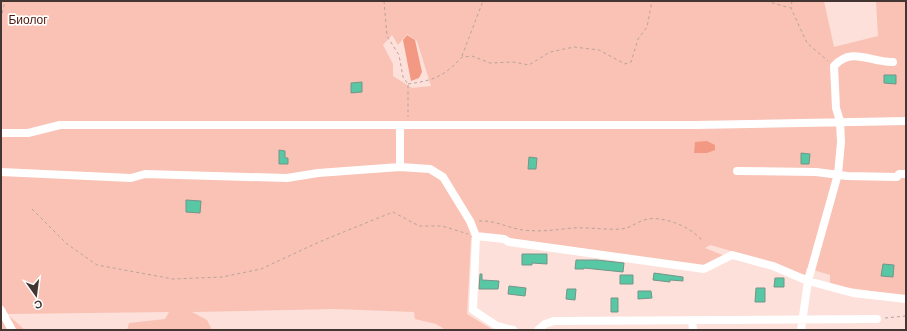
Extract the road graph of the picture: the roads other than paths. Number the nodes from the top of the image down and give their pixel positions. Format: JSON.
{"nodes":[{"id":1,"x":893,"y":62,"type":"dead end"},
{"id":2,"x":906,"y":120,"type":"edge"},
{"id":3,"x":840,"y":121,"type":"junction"},
{"id":4,"x":400,"y":125,"type":"junction"},
{"id":5,"x":1,"y":132,"type":"edge"},
{"id":6,"x":400,"y":167,"type":"junction"},
{"id":7,"x":737,"y":171,"type":"dead end"},
{"id":8,"x":1,"y":172,"type":"edge"},
{"id":9,"x":838,"y":174,"type":"junction"},
{"id":10,"x":906,"y":174,"type":"edge"},
{"id":11,"x":476,"y":236,"type":"junction"},
{"id":12,"x":808,"y":281,"type":"junction"},
{"id":13,"x":906,"y":299,"type":"edge"},
{"id":14,"x":1,"y":310,"type":"edge"},
{"id":15,"x":802,"y":319,"type":"junction"},
{"id":16,"x":877,"y":319,"type":"road end"},
{"id":17,"x":692,"y":320,"type":"junction"},
{"id":18,"x":12,"y":330,"type":"edge"},
{"id":19,"x":514,"y":330,"type":"edge"},
{"id":20,"x":538,"y":330,"type":"edge"},
{"id":21,"x":693,"y":330,"type":"edge"},
{"id":22,"x":801,"y":330,"type":"edge"}],
"edges":[{"from":1,"to":3,"type":"street"},
{"from":2,"to":3,"type":"street"},
{"from":3,"to":4,"type":"street"},
{"from":3,"to":9,"type":"street"},
{"from":4,"to":5,"type":"street"},
{"from":4,"to":6,"type":"street"},
{"from":6,"to":8,"type":"street"},
{"from":6,"to":11,"type":"street"},
{"from":7,"to":9,"type":"street"},
{"from":9,"to":10,"type":"street"},
{"from":9,"to":12,"type":"street"},
{"from":11,"to":12,"type":"street"},
{"from":11,"to":19,"type":"street"},
{"from":12,"to":13,"type":"street"},
{"from":12,"to":15,"type":"street"},
{"from":14,"to":18,"type":"street"},
{"from":15,"to":16,"type":"street"},
{"from":15,"to":17,"type":"street"},
{"from":15,"to":22,"type":"street"},
{"from":17,"to":20,"type":"street"},
{"from":17,"to":21,"type":"street"}]}
